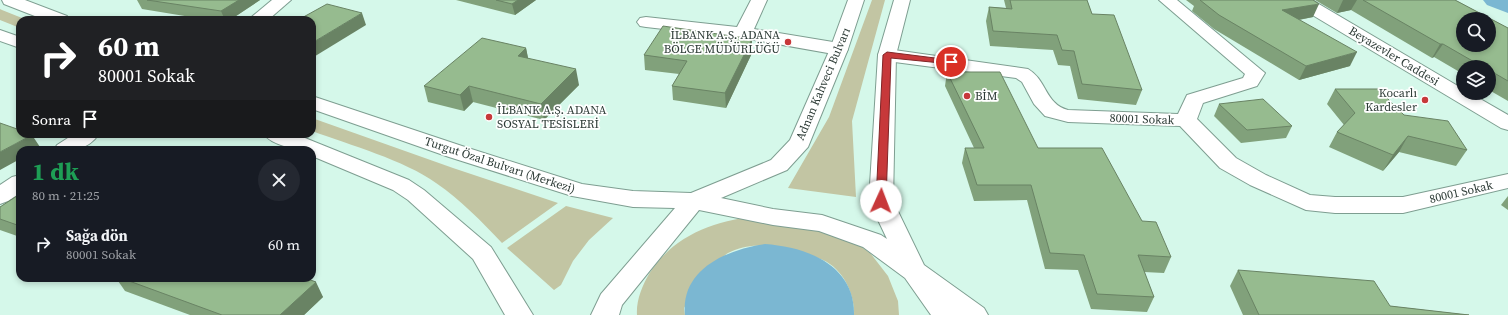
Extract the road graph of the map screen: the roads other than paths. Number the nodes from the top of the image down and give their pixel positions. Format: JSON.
{"nodes":[{"id":1,"x":10,"y":0,"type":"edge"},
{"id":2,"x":283,"y":0,"type":"edge"},
{"id":3,"x":759,"y":0,"type":"edge"},
{"id":4,"x":856,"y":0,"type":"edge"},
{"id":5,"x":902,"y":0,"type":"edge"},
{"id":6,"x":1167,"y":0,"type":"edge"},
{"id":7,"x":1300,"y":0,"type":"edge"},
{"id":8,"x":51,"y":16,"type":"edge"},
{"id":9,"x":262,"y":16,"type":"edge"},
{"id":10,"x":646,"y":22,"type":"dead end"},
{"id":11,"x":743,"y":33,"type":"junction"},
{"id":12,"x":0,"y":35,"type":"edge"},
{"id":13,"x":16,"y":41,"type":"edge"},
{"id":14,"x":839,"y":49,"type":"junction"},
{"id":15,"x":887,"y":55,"type":"junction"},
{"id":16,"x":316,"y":103,"type":"edge"},
{"id":17,"x":1186,"y":120,"type":"junction"},
{"id":18,"x":1508,"y":124,"type":"edge"},
{"id":19,"x":82,"y":138,"type":"edge"},
{"id":20,"x":286,"y":138,"type":"edge"},
{"id":21,"x":71,"y":146,"type":"edge"},
{"id":22,"x":307,"y":146,"type":"edge"},
{"id":23,"x":316,"y":150,"type":"edge"},
{"id":24,"x":1508,"y":181,"type":"edge"},
{"id":25,"x":16,"y":185,"type":"edge"},
{"id":26,"x":0,"y":196,"type":"edge"},
{"id":27,"x":694,"y":201,"type":"junction"},
{"id":28,"x":914,"y":271,"type":"junction"},
{"id":29,"x":519,"y":315,"type":"edge"},
{"id":30,"x":605,"y":315,"type":"edge"},
{"id":31,"x":946,"y":315,"type":"edge"},
{"id":32,"x":974,"y":315,"type":"edge"}],
"edges":[{"from":1,"to":8,"type":"main road"},
{"from":2,"to":9,"type":"main road"},
{"from":3,"to":11,"type":"main road"},
{"from":4,"to":14,"type":"main road","name":"Adnan Kahveci Bulvarı"},
{"from":5,"to":15,"type":"main road"},
{"from":6,"to":17,"type":"main road"},
{"from":7,"to":18,"type":"main road","name":"Beyazevler Caddesi"},
{"from":10,"to":11,"type":"main road"},
{"from":11,"to":14,"type":"main road"},
{"from":12,"to":13,"type":"main road"},
{"from":14,"to":27,"type":"main road","name":"Adnan Kahveci Bulvarı"},
{"from":15,"to":17,"type":"main road","name":"80001 Sokak"},
{"from":15,"to":28,"type":"main road"},
{"from":16,"to":27,"type":"main road","name":"Turgut Özal Bulvarı (Merkezi)"},
{"from":17,"to":24,"type":"main road","name":"80001 Sokak"},
{"from":19,"to":21,"type":"main road"},
{"from":20,"to":22,"type":"main road"},
{"from":23,"to":29,"type":"main road"},
{"from":25,"to":26,"type":"main road"},
{"from":27,"to":28,"type":"main road","name":"Turgut Özal Bulvarı (Merkezi)"},
{"from":27,"to":30,"type":"main road"},
{"from":28,"to":31,"type":"main road"},
{"from":28,"to":32,"type":"main road","name":"Turgut Özal Bulvarı (Merkezi)"}]}
